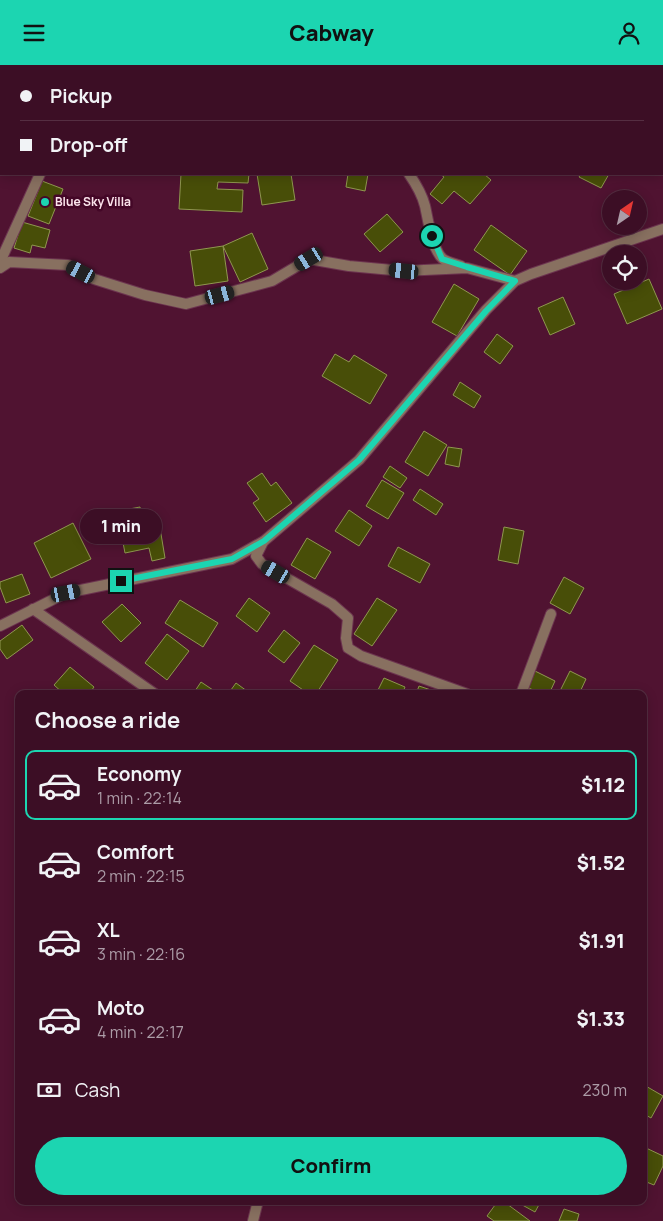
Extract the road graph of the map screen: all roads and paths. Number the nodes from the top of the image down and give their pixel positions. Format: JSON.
{"nodes":[{"id":1,"x":40,"y":175,"type":"edge"},
{"id":2,"x":410,"y":175,"type":"edge"},
{"id":3,"x":663,"y":229,"type":"edge"},
{"id":4,"x":0,"y":262,"type":"edge"},
{"id":5,"x":467,"y":267,"type":"junction"},
{"id":6,"x":0,"y":268,"type":"edge"},
{"id":7,"x":515,"y":281,"type":"junction"},
{"id":8,"x":264,"y":541,"type":"junction"},
{"id":9,"x":32,"y":609,"type":"junction"},
{"id":10,"x":551,"y":614,"type":"dead end"},
{"id":11,"x":0,"y":626,"type":"edge"},
{"id":12,"x":149,"y":690,"type":"edge"},
{"id":13,"x":456,"y":690,"type":"edge"},
{"id":14,"x":522,"y":690,"type":"edge"},
{"id":15,"x":257,"y":1205,"type":"edge"},
{"id":16,"x":253,"y":1221,"type":"edge"}],
"edges":[{"from":1,"to":4,"type":"street"},
{"from":2,"to":5,"type":"street"},
{"from":3,"to":7,"type":"street"},
{"from":5,"to":6,"type":"street"},
{"from":5,"to":7,"type":"street"},
{"from":7,"to":8,"type":"street"},
{"from":8,"to":9,"type":"street"},
{"from":8,"to":13,"type":"street"},
{"from":9,"to":11,"type":"street"},
{"from":9,"to":12,"type":"street"},
{"from":10,"to":14,"type":"street"},
{"from":15,"to":16,"type":"street"}]}
